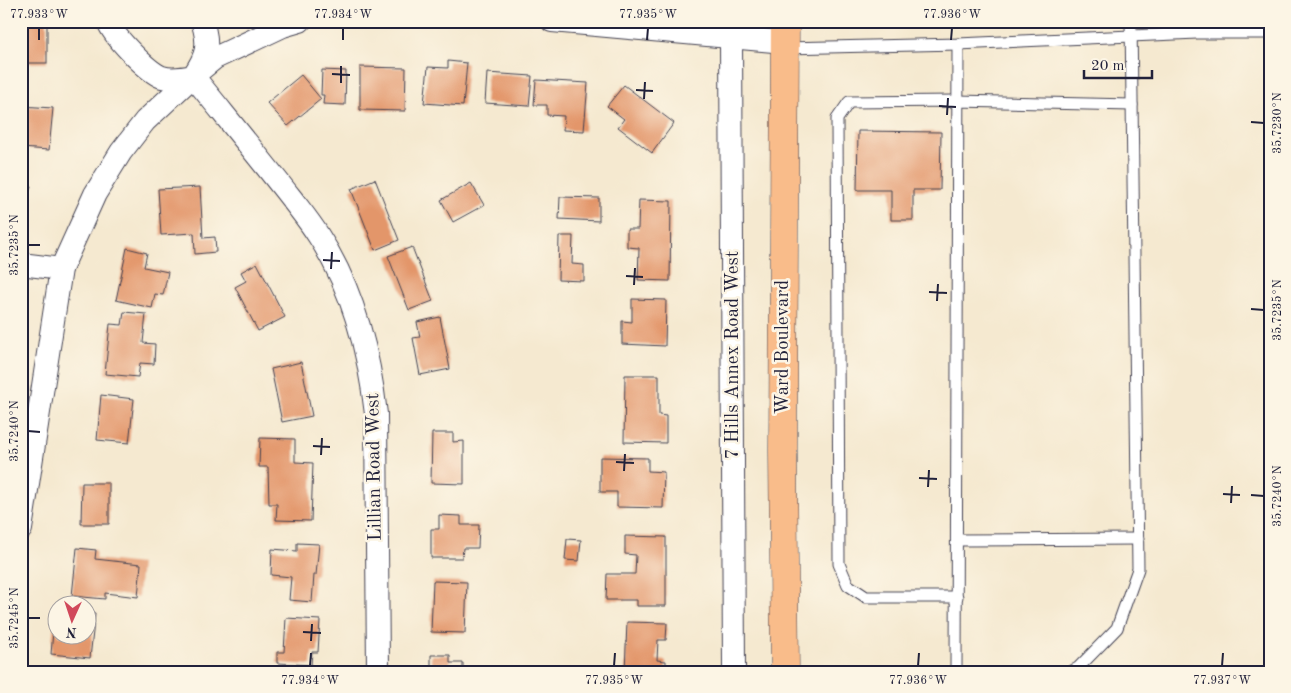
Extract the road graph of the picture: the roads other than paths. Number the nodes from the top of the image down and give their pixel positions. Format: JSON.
{"nodes":[{"id":1,"x":108,"y":21,"type":"edge"},
{"id":2,"x":202,"y":21,"type":"edge"},
{"id":3,"x":300,"y":21,"type":"edge"},
{"id":4,"x":552,"y":21,"type":"edge"},
{"id":5,"x":1131,"y":21,"type":"edge"},
{"id":6,"x":1197,"y":21,"type":"edge"},
{"id":7,"x":1264,"y":29,"type":"edge"},
{"id":8,"x":1197,"y":34,"type":"junction"},
{"id":9,"x":785,"y":37,"type":"edge"},
{"id":10,"x":1132,"y":37,"type":"junction"},
{"id":11,"x":731,"y":38,"type":"junction"},
{"id":12,"x":958,"y":44,"type":"junction"},
{"id":13,"x":193,"y":76,"type":"junction"},
{"id":14,"x":957,"y":101,"type":"junction"},
{"id":15,"x":1132,"y":105,"type":"junction"},
{"id":16,"x":21,"y":264,"type":"edge"},
{"id":17,"x":61,"y":269,"type":"junction"},
{"id":18,"x":21,"y":529,"type":"edge"},
{"id":19,"x":1138,"y":539,"type":"junction"},
{"id":20,"x":957,"y":540,"type":"junction"},
{"id":21,"x":956,"y":597,"type":"junction"},
{"id":22,"x":378,"y":672,"type":"edge"},
{"id":23,"x":734,"y":672,"type":"edge"},
{"id":24,"x":785,"y":672,"type":"edge"},
{"id":25,"x":956,"y":672,"type":"edge"},
{"id":26,"x":1070,"y":672,"type":"edge"}],
"edges":[{"from":1,"to":13,"type":"street"},
{"from":2,"to":13,"type":"street"},
{"from":3,"to":13,"type":"street"},
{"from":4,"to":11,"type":"street"},
{"from":5,"to":10,"type":"lane"},
{"from":6,"to":8,"type":"lane"},
{"from":7,"to":8,"type":"lane"},
{"from":8,"to":10,"type":"lane"},
{"from":9,"to":11,"type":"street"},
{"from":9,"to":12,"type":"lane"},
{"from":9,"to":24,"type":"main road","name":"Ward Boulevard"},
{"from":10,"to":12,"type":"lane"},
{"from":10,"to":15,"type":"lane"},
{"from":11,"to":23,"type":"street","name":"7 Hills Annex Road West"},
{"from":12,"to":14,"type":"lane"},
{"from":13,"to":17,"type":"street"},
{"from":13,"to":22,"type":"street","name":"Lillian Road West"},
{"from":14,"to":15,"type":"lane"},
{"from":14,"to":20,"type":"lane"},
{"from":14,"to":21,"type":"lane"},
{"from":15,"to":19,"type":"lane"},
{"from":16,"to":17,"type":"street"},
{"from":17,"to":18,"type":"street"},
{"from":19,"to":20,"type":"lane"},
{"from":19,"to":26,"type":"lane"},
{"from":20,"to":21,"type":"lane"},
{"from":21,"to":25,"type":"lane"}]}
